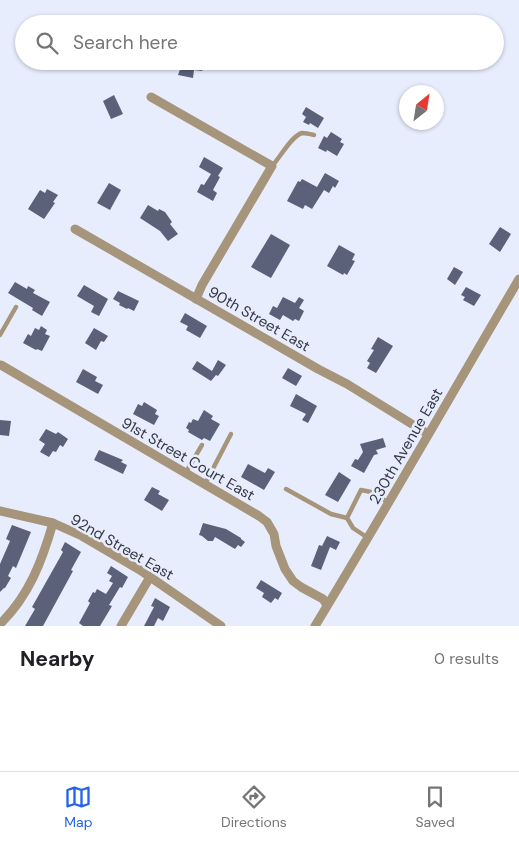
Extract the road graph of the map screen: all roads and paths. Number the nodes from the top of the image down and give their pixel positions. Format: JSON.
{"nodes":[{"id":1,"x":151,"y":97,"type":"dead end"},
{"id":2,"x":314,"y":135,"type":"dead end"},
{"id":3,"x":272,"y":166,"type":"junction"},
{"id":4,"x":75,"y":229,"type":"dead end"},
{"id":5,"x":519,"y":279,"type":"edge"},
{"id":6,"x":196,"y":298,"type":"junction"},
{"id":7,"x":16,"y":307,"type":"dead end"},
{"id":8,"x":0,"y":335,"type":"edge"},
{"id":9,"x":1,"y":362,"type":"edge"},
{"id":10,"x":231,"y":434,"type":"dead end"},
{"id":11,"x":428,"y":434,"type":"junction"},
{"id":12,"x":202,"y":445,"type":"dead end"},
{"id":13,"x":185,"y":474,"type":"junction"},
{"id":14,"x":204,"y":485,"type":"junction"},
{"id":15,"x":286,"y":489,"type":"dead end"},
{"id":16,"x":389,"y":503,"type":"junction"},
{"id":17,"x":0,"y":511,"type":"edge"},
{"id":18,"x":347,"y":518,"type":"junction"},
{"id":19,"x":53,"y":523,"type":"junction"},
{"id":20,"x":368,"y":538,"type":"junction"},
{"id":21,"x":150,"y":577,"type":"junction"},
{"id":22,"x":327,"y":606,"type":"junction"},
{"id":23,"x":0,"y":624,"type":"edge"},
{"id":24,"x":121,"y":626,"type":"edge"},
{"id":25,"x":221,"y":626,"type":"edge"},
{"id":26,"x":315,"y":626,"type":"edge"}],
"edges":[{"from":1,"to":3,"type":"street"},
{"from":2,"to":3,"type":"lane"},
{"from":3,"to":6,"type":"street"},
{"from":4,"to":6,"type":"street","name":"90th Street East"},
{"from":5,"to":11,"type":"street","name":"230th Avenue East"},
{"from":6,"to":11,"type":"street","name":"90th Street East"},
{"from":7,"to":8,"type":"lane"},
{"from":9,"to":13,"type":"street","name":"91st Street Court East"},
{"from":10,"to":14,"type":"lane"},
{"from":11,"to":16,"type":"street","name":"230th Avenue East"},
{"from":12,"to":13,"type":"lane"},
{"from":13,"to":14,"type":"street","name":"91st Street Court East"},
{"from":14,"to":22,"type":"street","name":"91st Street Court East"},
{"from":15,"to":18,"type":"lane"},
{"from":16,"to":18,"type":"lane"},
{"from":16,"to":20,"type":"street","name":"230th Avenue East"},
{"from":17,"to":19,"type":"street","name":"92nd Street East"},
{"from":18,"to":20,"type":"lane"},
{"from":19,"to":21,"type":"street","name":"92nd Street East"},
{"from":19,"to":23,"type":"street"},
{"from":20,"to":22,"type":"street","name":"230th Avenue East"},
{"from":21,"to":24,"type":"street"},
{"from":21,"to":25,"type":"street","name":"92nd Street East"},
{"from":22,"to":26,"type":"street","name":"230th Avenue East"}]}
